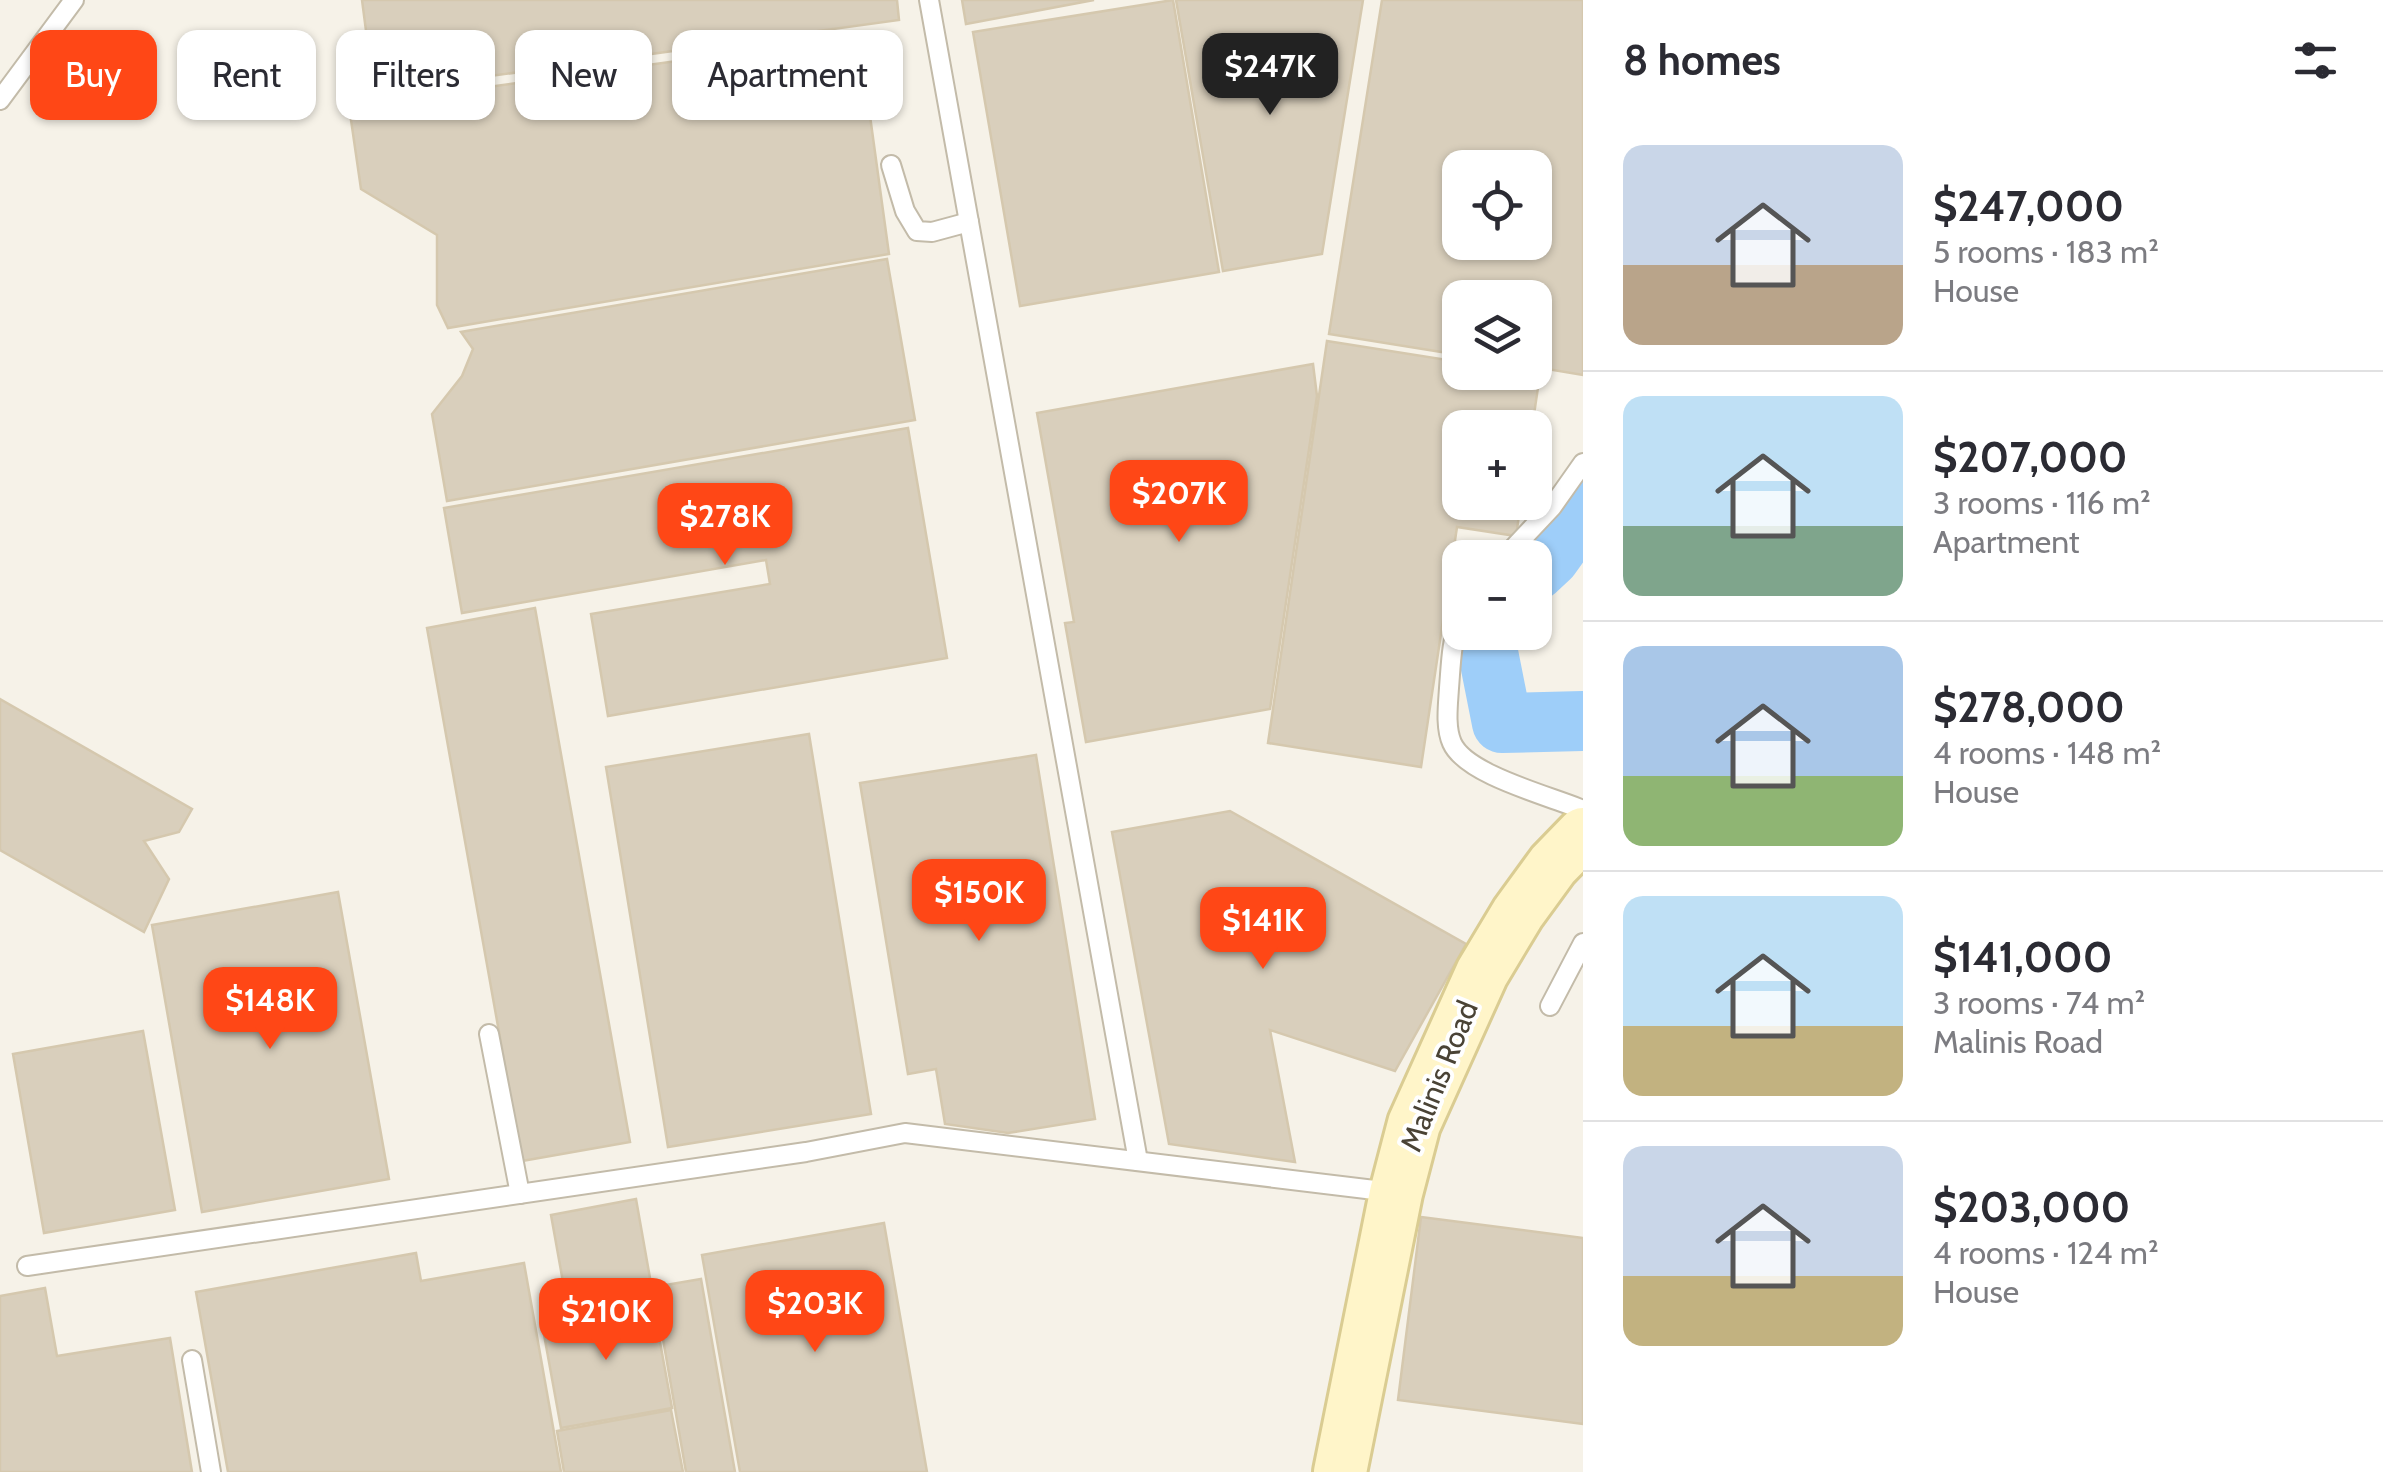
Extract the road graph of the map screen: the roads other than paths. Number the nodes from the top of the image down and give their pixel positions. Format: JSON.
{"nodes":[{"id":1,"x":74,"y":0,"type":"edge"},
{"id":2,"x":930,"y":0,"type":"edge"},
{"id":3,"x":0,"y":100,"type":"edge"},
{"id":4,"x":891,"y":165,"type":"dead end"},
{"id":5,"x":969,"y":222,"type":"junction"},
{"id":6,"x":1583,"y":463,"type":"edge"},
{"id":7,"x":1521,"y":540,"type":"edge"},
{"id":8,"x":1451,"y":650,"type":"edge"},
{"id":9,"x":1583,"y":810,"type":"edge"},
{"id":10,"x":1583,"y":834,"type":"edge"},
{"id":11,"x":1583,"y":942,"type":"edge"},
{"id":12,"x":1550,"y":1006,"type":"dead end"},
{"id":13,"x":488,"y":1034,"type":"dead end"},
{"id":14,"x":1138,"y":1161,"type":"junction"},
{"id":15,"x":1396,"y":1193,"type":"junction"},
{"id":16,"x":520,"y":1194,"type":"junction"},
{"id":17,"x":27,"y":1266,"type":"dead end"},
{"id":18,"x":192,"y":1360,"type":"dead end"},
{"id":19,"x":1333,"y":1470,"type":"edge"},
{"id":20,"x":211,"y":1472,"type":"edge"}],
"edges":[{"from":1,"to":3,"type":"lane"},
{"from":2,"to":5,"type":"lane"},
{"from":4,"to":5,"type":"lane"},
{"from":5,"to":14,"type":"lane"},
{"from":6,"to":7,"type":"lane"},
{"from":8,"to":9,"type":"lane"},
{"from":10,"to":15,"type":"main road","name":"Malinis Road"},
{"from":11,"to":12,"type":"lane"},
{"from":13,"to":16,"type":"lane"},
{"from":14,"to":15,"type":"lane"},
{"from":14,"to":16,"type":"lane"},
{"from":15,"to":19,"type":"main road","name":"Malinis Road"},
{"from":16,"to":17,"type":"lane"},
{"from":18,"to":20,"type":"lane"}]}
